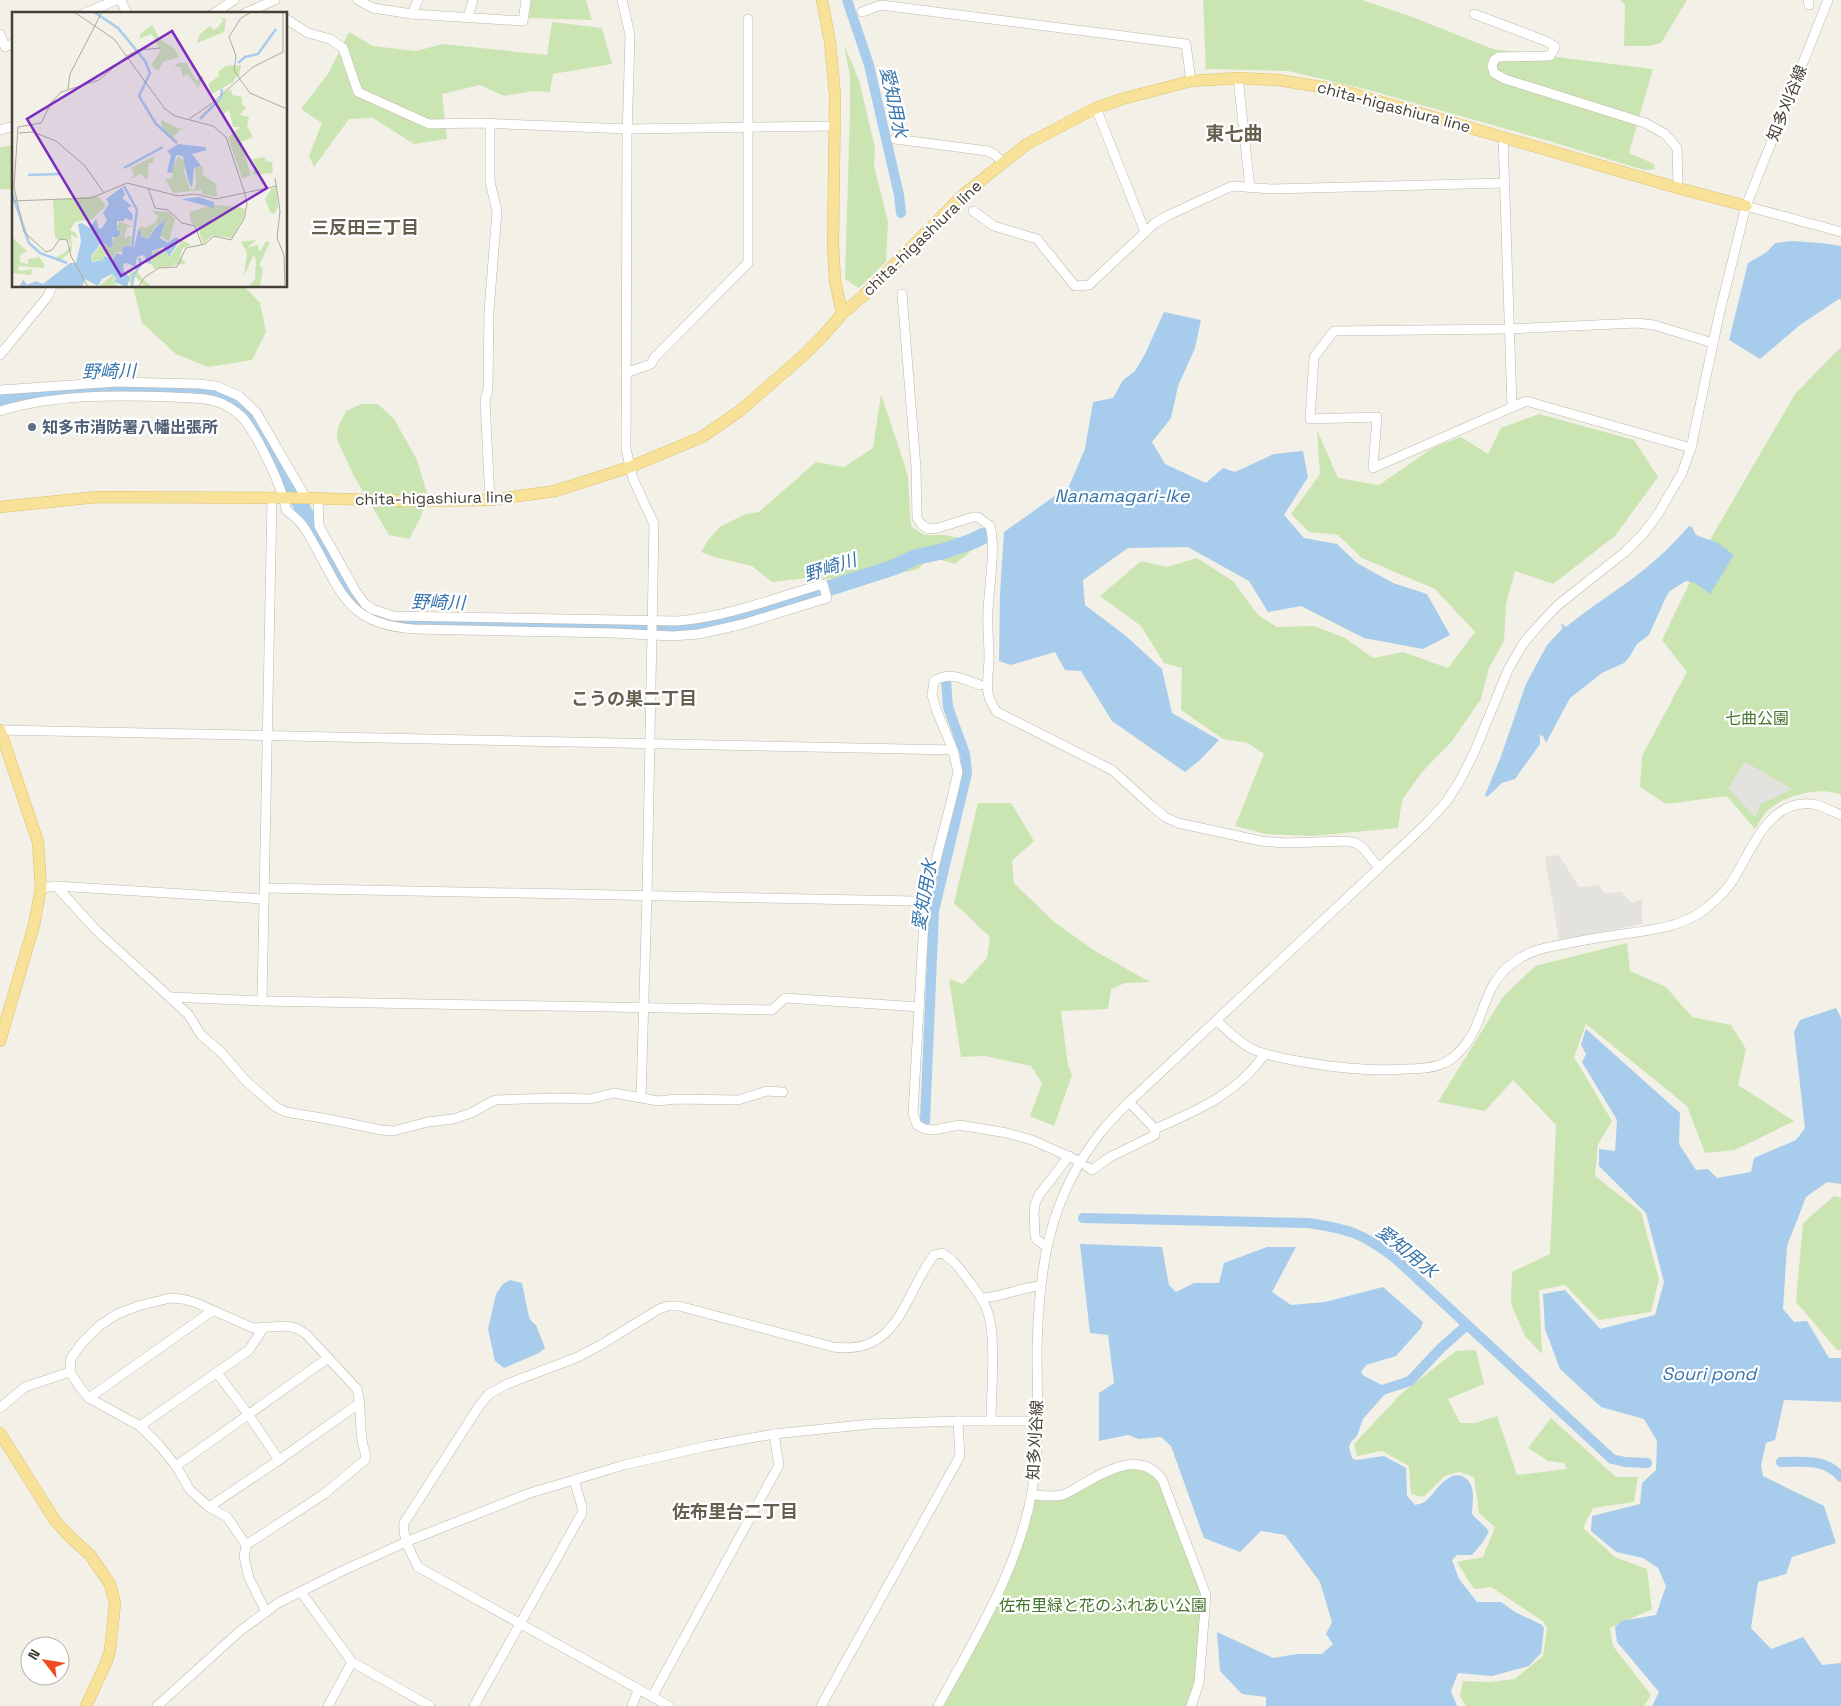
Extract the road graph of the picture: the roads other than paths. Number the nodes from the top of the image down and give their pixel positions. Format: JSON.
{"nodes":[{"id":1,"x":116,"y":0,"type":"edge"},
{"id":2,"x":122,"y":0,"type":"edge"},
{"id":3,"x":234,"y":0,"type":"edge"},
{"id":4,"x":275,"y":0,"type":"edge"},
{"id":5,"x":358,"y":0,"type":"edge"},
{"id":6,"x":418,"y":0,"type":"edge"},
{"id":7,"x":473,"y":0,"type":"edge"},
{"id":8,"x":526,"y":0,"type":"edge"},
{"id":9,"x":622,"y":0,"type":"edge"},
{"id":10,"x":822,"y":0,"type":"edge"},
{"id":11,"x":1828,"y":0,"type":"edge"},
{"id":12,"x":88,"y":12,"type":"edge"},
{"id":13,"x":126,"y":12,"type":"edge"},
{"id":14,"x":216,"y":12,"type":"edge"},
{"id":15,"x":247,"y":12,"type":"edge"},
{"id":16,"x":862,"y":12,"type":"dead end"},
{"id":17,"x":412,"y":14,"type":"junction"},
{"id":18,"x":1474,"y":14,"type":"dead end"},
{"id":19,"x":468,"y":17,"type":"junction"},
{"id":20,"x":748,"y":19,"type":"dead end"},
{"id":21,"x":288,"y":20,"type":"edge"},
{"id":22,"x":0,"y":34,"type":"edge"},
{"id":23,"x":12,"y":44,"type":"edge"},
{"id":24,"x":1238,"y":78,"type":"junction"},
{"id":25,"x":1191,"y":81,"type":"junction"},
{"id":26,"x":1096,"y":108,"type":"junction"},
{"id":27,"x":490,"y":124,"type":"junction"},
{"id":28,"x":748,"y":126,"type":"junction"},
{"id":29,"x":836,"y":126,"type":"junction"},
{"id":30,"x":629,"y":129,"type":"junction"},
{"id":31,"x":1503,"y":136,"type":"junction"},
{"id":32,"x":896,"y":139,"type":"dead end"},
{"id":33,"x":1004,"y":162,"type":"junction"},
{"id":34,"x":1504,"y":183,"type":"junction"},
{"id":35,"x":1250,"y":188,"type":"junction"},
{"id":36,"x":1678,"y":188,"type":"junction"},
{"id":37,"x":1746,"y":206,"type":"junction"},
{"id":38,"x":974,"y":211,"type":"dead end"},
{"id":39,"x":1145,"y":232,"type":"junction"},
{"id":40,"x":1841,"y":232,"type":"edge"},
{"id":41,"x":51,"y":288,"type":"edge"},
{"id":42,"x":902,"y":294,"type":"dead end"},
{"id":43,"x":842,"y":314,"type":"junction"},
{"id":44,"x":1508,"y":329,"type":"junction"},
{"id":45,"x":1714,"y":342,"type":"junction"},
{"id":46,"x":0,"y":355,"type":"edge"},
{"id":47,"x":626,"y":372,"type":"junction"},
{"id":48,"x":0,"y":390,"type":"edge"},
{"id":49,"x":1512,"y":407,"type":"junction"},
{"id":50,"x":0,"y":412,"type":"edge"},
{"id":51,"x":1691,"y":448,"type":"junction"},
{"id":52,"x":630,"y":467,"type":"junction"},
{"id":53,"x":310,"y":498,"type":"junction"},
{"id":54,"x":272,"y":499,"type":"junction"},
{"id":55,"x":288,"y":499,"type":"junction"},
{"id":56,"x":490,"y":500,"type":"junction"},
{"id":57,"x":0,"y":507,"type":"edge"},
{"id":58,"x":651,"y":620,"type":"junction"},
{"id":59,"x":651,"y":635,"type":"junction"},
{"id":60,"x":980,"y":685,"type":"dead end"},
{"id":61,"x":0,"y":730,"type":"edge"},
{"id":62,"x":268,"y":736,"type":"junction"},
{"id":63,"x":649,"y":744,"type":"junction"},
{"id":64,"x":953,"y":750,"type":"junction"},
{"id":65,"x":1841,"y":816,"type":"edge"},
{"id":66,"x":1378,"y":868,"type":"junction"},
{"id":67,"x":56,"y":886,"type":"junction"},
{"id":68,"x":41,"y":888,"type":"junction"},
{"id":69,"x":265,"y":888,"type":"junction"},
{"id":70,"x":647,"y":896,"type":"junction"},
{"id":71,"x":264,"y":899,"type":"junction"},
{"id":72,"x":925,"y":903,"type":"junction"},
{"id":73,"x":171,"y":997,"type":"junction"},
{"id":74,"x":262,"y":1001,"type":"junction"},
{"id":75,"x":920,"y":1007,"type":"junction"},
{"id":76,"x":644,"y":1008,"type":"junction"},
{"id":77,"x":1217,"y":1021,"type":"junction"},
{"id":78,"x":0,"y":1041,"type":"edge"},
{"id":79,"x":1265,"y":1054,"type":"junction"},
{"id":80,"x":783,"y":1092,"type":"dead end"},
{"id":81,"x":641,"y":1097,"type":"junction"},
{"id":82,"x":1129,"y":1102,"type":"junction"},
{"id":83,"x":1155,"y":1128,"type":"junction"},
{"id":84,"x":1069,"y":1156,"type":"junction"},
{"id":85,"x":1084,"y":1164,"type":"junction"},
{"id":86,"x":1046,"y":1246,"type":"junction"},
{"id":87,"x":1040,"y":1286,"type":"junction"},
{"id":88,"x":982,"y":1298,"type":"junction"},
{"id":89,"x":212,"y":1311,"type":"junction"},
{"id":90,"x":264,"y":1327,"type":"junction"},
{"id":91,"x":328,"y":1358,"type":"junction"},
{"id":92,"x":70,"y":1372,"type":"junction"},
{"id":93,"x":217,"y":1373,"type":"junction"},
{"id":94,"x":89,"y":1398,"type":"junction"},
{"id":95,"x":360,"y":1403,"type":"junction"},
{"id":96,"x":0,"y":1408,"type":"edge"},
{"id":97,"x":248,"y":1414,"type":"junction"},
{"id":98,"x":958,"y":1421,"type":"junction"},
{"id":99,"x":991,"y":1421,"type":"junction"},
{"id":100,"x":1038,"y":1421,"type":"junction"},
{"id":101,"x":140,"y":1426,"type":"junction"},
{"id":102,"x":0,"y":1433,"type":"edge"},
{"id":103,"x":774,"y":1434,"type":"junction"},
{"id":104,"x":279,"y":1460,"type":"junction"},
{"id":105,"x":176,"y":1466,"type":"junction"},
{"id":106,"x":574,"y":1480,"type":"junction"},
{"id":107,"x":1031,"y":1494,"type":"junction"},
{"id":108,"x":209,"y":1507,"type":"junction"},
{"id":109,"x":406,"y":1542,"type":"junction"},
{"id":110,"x":246,"y":1545,"type":"junction"},
{"id":111,"x":300,"y":1592,"type":"junction"},
{"id":112,"x":266,"y":1612,"type":"junction"},
{"id":113,"x":520,"y":1624,"type":"junction"},
{"id":114,"x":352,"y":1662,"type":"junction"},
{"id":115,"x":638,"y":1690,"type":"junction"},
{"id":116,"x":652,"y":1697,"type":"junction"},
{"id":117,"x":86,"y":1706,"type":"edge"},
{"id":118,"x":157,"y":1706,"type":"edge"},
{"id":119,"x":328,"y":1706,"type":"edge"},
{"id":120,"x":430,"y":1706,"type":"edge"},
{"id":121,"x":474,"y":1706,"type":"edge"},
{"id":122,"x":632,"y":1706,"type":"edge"},
{"id":123,"x":669,"y":1706,"type":"edge"},
{"id":124,"x":821,"y":1706,"type":"edge"},
{"id":125,"x":938,"y":1706,"type":"edge"},
{"id":126,"x":1191,"y":1706,"type":"edge"}],
"edges":[{"from":1,"to":12,"type":"street"},
{"from":2,"to":13,"type":"street"},
{"from":3,"to":14,"type":"street"},
{"from":4,"to":15,"type":"street"},
{"from":5,"to":17,"type":"street"},
{"from":6,"to":17,"type":"street"},
{"from":7,"to":19,"type":"street"},
{"from":8,"to":19,"type":"street"},
{"from":9,"to":30,"type":"street"},
{"from":10,"to":29,"type":"main road","name":"chita-higashiura line"},
{"from":11,"to":37,"type":"street","name":"知多刈谷線"},
{"from":16,"to":25,"type":"street"},
{"from":17,"to":19,"type":"street"},
{"from":18,"to":36,"type":"street"},
{"from":20,"to":28,"type":"street"},
{"from":21,"to":27,"type":"street"},
{"from":22,"to":23,"type":"street"},
{"from":24,"to":25,"type":"main road","name":"chita-higashiura line"},
{"from":24,"to":31,"type":"main road","name":"chita-higashiura line"},
{"from":24,"to":35,"type":"street"},
{"from":25,"to":26,"type":"main road","name":"chita-higashiura line"},
{"from":26,"to":33,"type":"main road","name":"chita-higashiura line"},
{"from":26,"to":39,"type":"street"},
{"from":27,"to":30,"type":"street"},
{"from":27,"to":56,"type":"street"},
{"from":28,"to":29,"type":"street"},
{"from":28,"to":30,"type":"street"},
{"from":28,"to":47,"type":"street"},
{"from":29,"to":43,"type":"main road","name":"chita-higashiura line"},
{"from":30,"to":47,"type":"street"},
{"from":31,"to":34,"type":"street"},
{"from":31,"to":36,"type":"main road","name":"chita-higashiura line"},
{"from":32,"to":33,"type":"street"},
{"from":33,"to":43,"type":"main road","name":"chita-higashiura line"},
{"from":34,"to":35,"type":"street"},
{"from":34,"to":44,"type":"street"},
{"from":35,"to":39,"type":"street"},
{"from":36,"to":37,"type":"main road","name":"chita-higashiura line"},
{"from":37,"to":40,"type":"street"},
{"from":37,"to":45,"type":"street","name":"知多刈谷線"},
{"from":38,"to":39,"type":"street"},
{"from":41,"to":46,"type":"street"},
{"from":42,"to":66,"type":"street"},
{"from":43,"to":52,"type":"main road","name":"chita-higashiura line"},
{"from":44,"to":45,"type":"street"},
{"from":44,"to":49,"type":"street"},
{"from":44,"to":49,"type":"street"},
{"from":45,"to":51,"type":"street","name":"知多刈谷線"},
{"from":47,"to":52,"type":"street"},
{"from":48,"to":53,"type":"street"},
{"from":49,"to":51,"type":"street"},
{"from":50,"to":55,"type":"street"},
{"from":51,"to":66,"type":"street","name":"知多刈谷線"},
{"from":52,"to":56,"type":"main road","name":"chita-higashiura line"},
{"from":52,"to":58,"type":"street"},
{"from":53,"to":55,"type":"main road","name":"chita-higashiura line"},
{"from":53,"to":56,"type":"main road","name":"chita-higashiura line"},
{"from":53,"to":58,"type":"street"},
{"from":54,"to":55,"type":"main road","name":"chita-higashiura line"},
{"from":54,"to":57,"type":"main road","name":"chita-higashiura line"},
{"from":54,"to":62,"type":"street"},
{"from":55,"to":59,"type":"street"},
{"from":58,"to":59,"type":"street"},
{"from":58,"to":59,"type":"street"},
{"from":59,"to":63,"type":"street"},
{"from":60,"to":64,"type":"street"},
{"from":61,"to":62,"type":"street"},
{"from":61,"to":68,"type":"main road"},
{"from":62,"to":63,"type":"street"},
{"from":62,"to":69,"type":"street"},
{"from":63,"to":64,"type":"street"},
{"from":63,"to":70,"type":"street"},
{"from":64,"to":72,"type":"street"},
{"from":65,"to":79,"type":"street"},
{"from":66,"to":77,"type":"street","name":"知多刈谷線"},
{"from":67,"to":68,"type":"street"},
{"from":67,"to":71,"type":"street"},
{"from":67,"to":73,"type":"street"},
{"from":68,"to":78,"type":"main road"},
{"from":69,"to":70,"type":"street"},
{"from":69,"to":71,"type":"street"},
{"from":70,"to":72,"type":"street"},
{"from":70,"to":76,"type":"street"},
{"from":71,"to":74,"type":"street"},
{"from":72,"to":75,"type":"street"},
{"from":73,"to":74,"type":"street"},
{"from":73,"to":81,"type":"street"},
{"from":74,"to":76,"type":"street"},
{"from":75,"to":76,"type":"street"},
{"from":75,"to":84,"type":"street"},
{"from":76,"to":81,"type":"street"},
{"from":77,"to":79,"type":"street"},
{"from":77,"to":82,"type":"street","name":"知多刈谷線"},
{"from":79,"to":83,"type":"street"},
{"from":80,"to":81,"type":"street"},
{"from":82,"to":83,"type":"street"},
{"from":82,"to":85,"type":"street","name":"知多刈谷線"},
{"from":83,"to":85,"type":"street"},
{"from":84,"to":85,"type":"street"},
{"from":84,"to":86,"type":"street"},
{"from":85,"to":86,"type":"street","name":"知多刈谷線"},
{"from":86,"to":87,"type":"street","name":"知多刈谷線"},
{"from":87,"to":88,"type":"street"},
{"from":87,"to":100,"type":"street","name":"知多刈谷線"},
{"from":88,"to":99,"type":"street"},
{"from":88,"to":109,"type":"street"},
{"from":89,"to":90,"type":"street"},
{"from":89,"to":92,"type":"street"},
{"from":89,"to":94,"type":"street"},
{"from":90,"to":91,"type":"street"},
{"from":90,"to":93,"type":"street"},
{"from":91,"to":95,"type":"street"},
{"from":91,"to":97,"type":"street"},
{"from":92,"to":94,"type":"street"},
{"from":92,"to":96,"type":"street"},
{"from":93,"to":97,"type":"street"},
{"from":93,"to":101,"type":"street"},
{"from":94,"to":101,"type":"street"},
{"from":95,"to":104,"type":"street"},
{"from":95,"to":110,"type":"street"},
{"from":97,"to":104,"type":"street"},
{"from":97,"to":105,"type":"street"},
{"from":98,"to":99,"type":"street"},
{"from":98,"to":103,"type":"street"},
{"from":98,"to":124,"type":"street"},
{"from":99,"to":100,"type":"street"},
{"from":100,"to":107,"type":"street","name":"知多刈谷線"},
{"from":101,"to":105,"type":"street"},
{"from":102,"to":117,"type":"main road"},
{"from":103,"to":106,"type":"street"},
{"from":103,"to":116,"type":"street"},
{"from":104,"to":108,"type":"street"},
{"from":105,"to":108,"type":"street"},
{"from":106,"to":109,"type":"street"},
{"from":106,"to":113,"type":"street"},
{"from":107,"to":125,"type":"street","name":"知多刈谷線"},
{"from":107,"to":126,"type":"street"},
{"from":108,"to":110,"type":"street"},
{"from":109,"to":111,"type":"street"},
{"from":109,"to":113,"type":"street"},
{"from":110,"to":112,"type":"street"},
{"from":111,"to":112,"type":"street"},
{"from":111,"to":114,"type":"street"},
{"from":112,"to":118,"type":"street"},
{"from":113,"to":115,"type":"street"},
{"from":113,"to":121,"type":"street"},
{"from":114,"to":119,"type":"street"},
{"from":114,"to":120,"type":"street"},
{"from":115,"to":116,"type":"street"},
{"from":115,"to":122,"type":"street"},
{"from":116,"to":123,"type":"street"}]}
